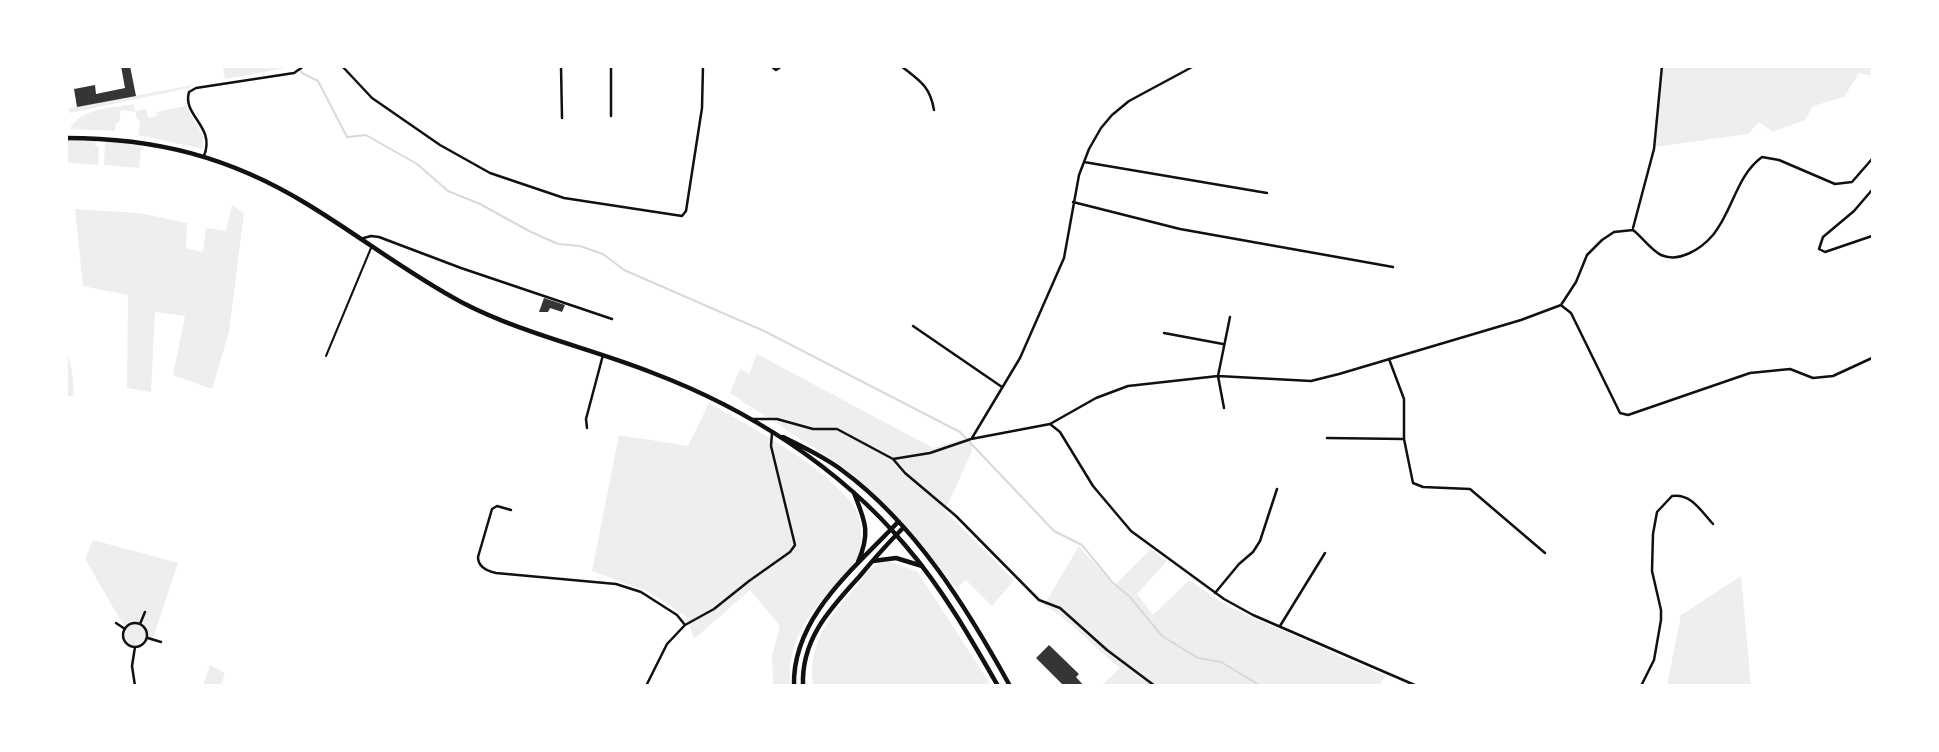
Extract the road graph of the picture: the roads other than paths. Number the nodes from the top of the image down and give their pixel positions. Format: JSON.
{"nodes":[{"id":1,"x":342,"y":66,"type":"edge"},
{"id":2,"x":561,"y":66,"type":"edge"},
{"id":3,"x":611,"y":66,"type":"edge"},
{"id":4,"x":703,"y":66,"type":"edge"},
{"id":5,"x":782,"y":66,"type":"edge"},
{"id":6,"x":901,"y":66,"type":"edge"},
{"id":7,"x":1194,"y":66,"type":"edge"},
{"id":8,"x":1662,"y":66,"type":"edge"},
{"id":9,"x":303,"y":67,"type":"edge"},
{"id":10,"x":772,"y":67,"type":"edge"},
{"id":11,"x":934,"y":110,"type":"dead end"},
{"id":12,"x":611,"y":116,"type":"dead end"},
{"id":13,"x":562,"y":118,"type":"dead end"},
{"id":14,"x":66,"y":138,"type":"edge"},
{"id":15,"x":204,"y":156,"type":"junction"},
{"id":16,"x":1872,"y":159,"type":"edge"},
{"id":17,"x":1084,"y":162,"type":"junction"},
{"id":18,"x":1872,"y":190,"type":"edge"},
{"id":19,"x":1267,"y":193,"type":"dead end"},
{"id":20,"x":1073,"y":202,"type":"junction"},
{"id":21,"x":1633,"y":229,"type":"junction"},
{"id":22,"x":1872,"y":236,"type":"edge"},
{"id":23,"x":360,"y":239,"type":"junction"},
{"id":24,"x":371,"y":247,"type":"junction"},
{"id":25,"x":1393,"y":267,"type":"dead end"},
{"id":26,"x":1561,"y":305,"type":"junction"},
{"id":27,"x":1230,"y":317,"type":"dead end"},
{"id":28,"x":612,"y":319,"type":"dead end"},
{"id":29,"x":913,"y":326,"type":"dead end"},
{"id":30,"x":1164,"y":333,"type":"dead end"},
{"id":31,"x":1224,"y":344,"type":"junction"},
{"id":32,"x":603,"y":355,"type":"junction"},
{"id":33,"x":326,"y":356,"type":"dead end"},
{"id":34,"x":1872,"y":358,"type":"edge"},
{"id":35,"x":1389,"y":359,"type":"junction"},
{"id":36,"x":1218,"y":376,"type":"junction"},
{"id":37,"x":1002,"y":387,"type":"junction"},
{"id":38,"x":1224,"y":408,"type":"dead end"},
{"id":39,"x":751,"y":419,"type":"junction"},
{"id":40,"x":1050,"y":425,"type":"junction"},
{"id":41,"x":587,"y":428,"type":"dead end"},
{"id":42,"x":772,"y":432,"type":"junction"},
{"id":43,"x":1327,"y":438,"type":"dead end"},
{"id":44,"x":971,"y":439,"type":"junction"},
{"id":45,"x":1404,"y":439,"type":"junction"},
{"id":46,"x":893,"y":459,"type":"junction"},
{"id":47,"x":1277,"y":489,"type":"dead end"},
{"id":48,"x":854,"y":493,"type":"junction"},
{"id":49,"x":511,"y":510,"type":"dead end"},
{"id":50,"x":898,"y":522,"type":"junction"},
{"id":51,"x":1713,"y":524,"type":"dead end"},
{"id":52,"x":903,"y":528,"type":"junction"},
{"id":53,"x":891,"y":530,"type":"junction"},
{"id":54,"x":896,"y":535,"type":"junction"},
{"id":55,"x":1325,"y":553,"type":"dead end"},
{"id":56,"x":1545,"y":554,"type":"dead end"},
{"id":57,"x":872,"y":562,"type":"junction"},
{"id":58,"x":856,"y":566,"type":"junction"},
{"id":59,"x":922,"y":566,"type":"junction"},
{"id":60,"x":1215,"y":593,"type":"junction"},
{"id":61,"x":145,"y":612,"type":"dead end"},
{"id":62,"x":116,"y":623,"type":"dead end"},
{"id":63,"x":140,"y":624,"type":"junction"},
{"id":64,"x":685,"y":625,"type":"junction"},
{"id":65,"x":1280,"y":626,"type":"junction"},
{"id":66,"x":125,"y":629,"type":"junction"},
{"id":67,"x":147,"y":638,"type":"junction"},
{"id":68,"x":161,"y":642,"type":"dead end"},
{"id":69,"x":135,"y":647,"type":"junction"},
{"id":70,"x":135,"y":685,"type":"edge"},
{"id":71,"x":646,"y":685,"type":"edge"},
{"id":72,"x":794,"y":685,"type":"edge"},
{"id":73,"x":803,"y":685,"type":"edge"},
{"id":74,"x":998,"y":685,"type":"edge"},
{"id":75,"x":1010,"y":685,"type":"edge"},
{"id":76,"x":1155,"y":685,"type":"edge"},
{"id":77,"x":1417,"y":685,"type":"edge"},
{"id":78,"x":1642,"y":685,"type":"edge"}],
"edges":[{"from":1,"to":4,"type":"street"},
{"from":2,"to":13,"type":"street"},
{"from":3,"to":12,"type":"street"},
{"from":5,"to":10,"type":"street"},
{"from":6,"to":11,"type":"street"},
{"from":7,"to":17,"type":"street"},
{"from":8,"to":21,"type":"street"},
{"from":9,"to":15,"type":"street"},
{"from":14,"to":15,"type":"main road"},
{"from":15,"to":23,"type":"main road"},
{"from":16,"to":21,"type":"street"},
{"from":17,"to":19,"type":"street"},
{"from":17,"to":20,"type":"street"},
{"from":18,"to":22,"type":"street"},
{"from":20,"to":25,"type":"street"},
{"from":20,"to":37,"type":"street"},
{"from":21,"to":26,"type":"street"},
{"from":23,"to":24,"type":"main road"},
{"from":23,"to":28,"type":"street"},
{"from":24,"to":32,"type":"main road"},
{"from":24,"to":33,"type":"lane"},
{"from":26,"to":34,"type":"street"},
{"from":26,"to":35,"type":"street"},
{"from":27,"to":31,"type":"street"},
{"from":29,"to":37,"type":"street"},
{"from":30,"to":31,"type":"street"},
{"from":31,"to":36,"type":"street"},
{"from":32,"to":39,"type":"main road"},
{"from":32,"to":41,"type":"street"},
{"from":35,"to":36,"type":"street"},
{"from":35,"to":45,"type":"street"},
{"from":36,"to":38,"type":"street"},
{"from":36,"to":40,"type":"street"},
{"from":37,"to":44,"type":"street"},
{"from":39,"to":42,"type":"main road"},
{"from":39,"to":46,"type":"street"},
{"from":40,"to":44,"type":"street"},
{"from":40,"to":60,"type":"street"},
{"from":42,"to":48,"type":"main road"},
{"from":42,"to":50,"type":"main road"},
{"from":42,"to":64,"type":"street"},
{"from":43,"to":45,"type":"street"},
{"from":44,"to":46,"type":"street"},
{"from":45,"to":56,"type":"street"},
{"from":46,"to":76,"type":"street"},
{"from":47,"to":60,"type":"street"},
{"from":48,"to":53,"type":"main road"},
{"from":48,"to":58,"type":"main road"},
{"from":49,"to":64,"type":"street"},
{"from":50,"to":52,"type":"main road"},
{"from":50,"to":53,"type":"main road"},
{"from":51,"to":78,"type":"street"},
{"from":52,"to":54,"type":"main road"},
{"from":52,"to":75,"type":"main road"},
{"from":53,"to":54,"type":"main road"},
{"from":53,"to":58,"type":"main road"},
{"from":54,"to":57,"type":"main road"},
{"from":54,"to":59,"type":"main road"},
{"from":55,"to":65,"type":"street"},
{"from":57,"to":59,"type":"main road"},
{"from":57,"to":73,"type":"main road"},
{"from":58,"to":72,"type":"main road"},
{"from":59,"to":74,"type":"main road"},
{"from":60,"to":65,"type":"street"},
{"from":61,"to":63,"type":"street"},
{"from":62,"to":66,"type":"street"},
{"from":63,"to":66,"type":"street"},
{"from":63,"to":67,"type":"street"},
{"from":64,"to":71,"type":"street"},
{"from":65,"to":77,"type":"street"},
{"from":66,"to":69,"type":"street"},
{"from":67,"to":68,"type":"street"},
{"from":67,"to":69,"type":"street"},
{"from":69,"to":70,"type":"street"}]}
